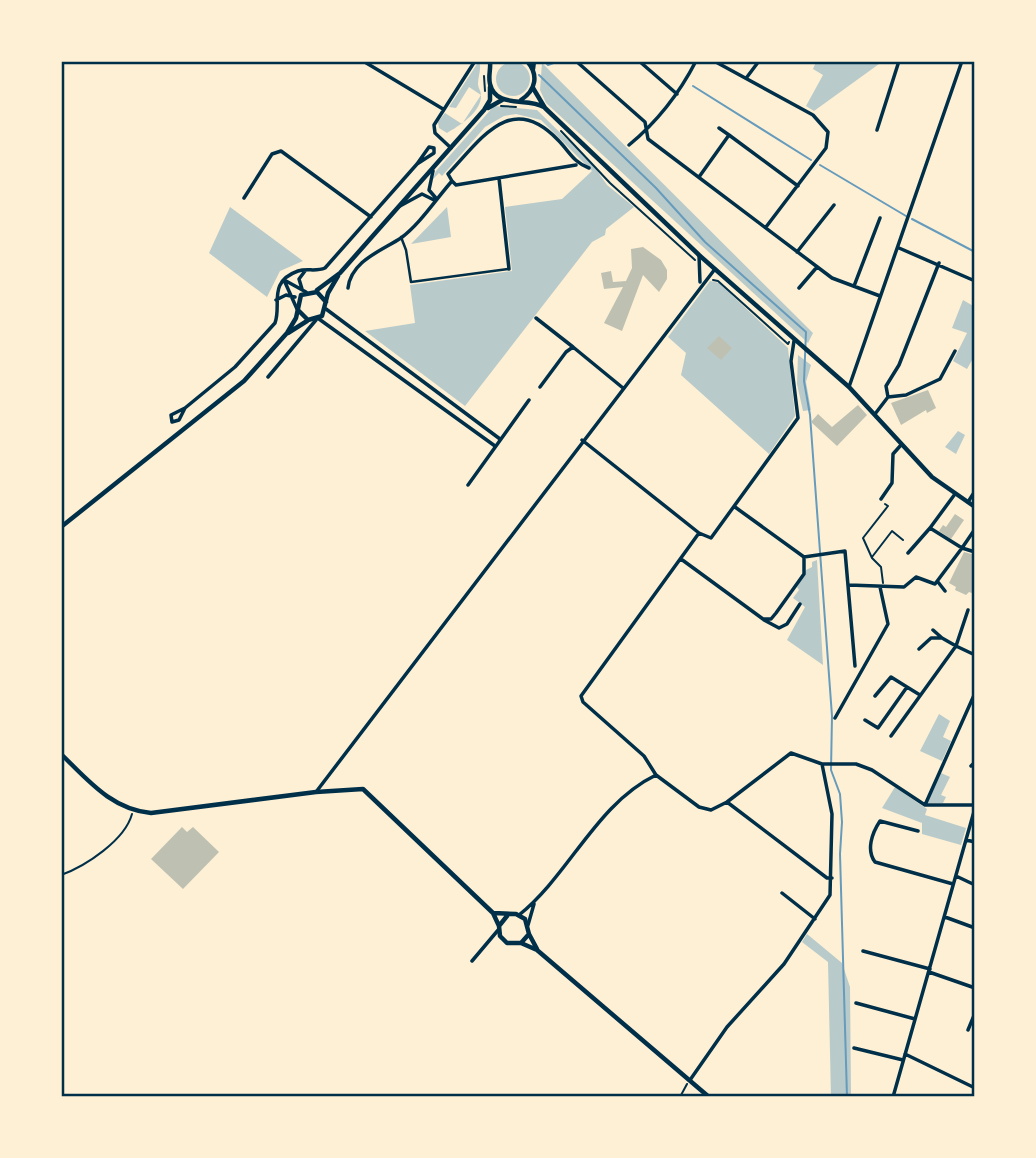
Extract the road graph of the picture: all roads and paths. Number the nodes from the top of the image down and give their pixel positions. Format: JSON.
{"nodes":[{"id":1,"x":363,"y":61,"type":"edge"},
{"id":2,"x":475,"y":61,"type":"edge"},
{"id":3,"x":497,"y":61,"type":"edge"},
{"id":4,"x":527,"y":61,"type":"edge"},
{"id":5,"x":534,"y":61,"type":"edge"},
{"id":6,"x":576,"y":61,"type":"edge"},
{"id":7,"x":639,"y":61,"type":"edge"},
{"id":8,"x":696,"y":61,"type":"edge"},
{"id":9,"x":714,"y":61,"type":"edge"},
{"id":10,"x":759,"y":61,"type":"edge"},
{"id":11,"x":899,"y":61,"type":"edge"},
{"id":12,"x":962,"y":61,"type":"edge"},
{"id":13,"x":489,"y":65,"type":"edge"},
{"id":14,"x":533,"y":69,"type":"junction"},
{"id":15,"x":747,"y":77,"type":"junction"},
{"id":16,"x":490,"y":86,"type":"junction"},
{"id":17,"x":533,"y":88,"type":"junction"},
{"id":18,"x":677,"y":94,"type":"junction"},
{"id":19,"x":502,"y":100,"type":"junction"},
{"id":20,"x":520,"y":100,"type":"junction"},
{"id":21,"x":492,"y":102,"type":"junction"},
{"id":22,"x":519,"y":107,"type":"dead end"},
{"id":23,"x":545,"y":108,"type":"junction"},
{"id":24,"x":443,"y":109,"type":"junction"},
{"id":25,"x":558,"y":128,"type":"dead end"},
{"id":26,"x":719,"y":128,"type":"dead end"},
{"id":27,"x":877,"y":130,"type":"dead end"},
{"id":28,"x":645,"y":131,"type":"junction"},
{"id":29,"x":729,"y":135,"type":"junction"},
{"id":30,"x":629,"y":145,"type":"dead end"},
{"id":31,"x":452,"y":149,"type":"junction"},
{"id":32,"x":418,"y":164,"type":"junction"},
{"id":33,"x":578,"y":164,"type":"junction"},
{"id":34,"x":590,"y":169,"type":"dead end"},
{"id":35,"x":433,"y":171,"type":"junction"},
{"id":36,"x":699,"y":177,"type":"junction"},
{"id":37,"x":499,"y":178,"type":"junction"},
{"id":38,"x":452,"y":181,"type":"junction"},
{"id":39,"x":798,"y":186,"type":"junction"},
{"id":40,"x":244,"y":198,"type":"dead end"},
{"id":41,"x":435,"y":200,"type":"junction"},
{"id":42,"x":834,"y":205,"type":"dead end"},
{"id":43,"x":400,"y":206,"type":"junction"},
{"id":44,"x":371,"y":217,"type":"junction"},
{"id":45,"x":880,"y":218,"type":"dead end"},
{"id":46,"x":766,"y":228,"type":"junction"},
{"id":47,"x":401,"y":237,"type":"junction"},
{"id":48,"x":899,"y":248,"type":"junction"},
{"id":49,"x":797,"y":252,"type":"junction"},
{"id":50,"x":699,"y":255,"type":"junction"},
{"id":51,"x":939,"y":263,"type":"junction"},
{"id":52,"x":700,"y":265,"type":"junction"},
{"id":53,"x":817,"y":267,"type":"junction"},
{"id":54,"x":509,"y":269,"type":"joint"},
{"id":55,"x":715,"y":269,"type":"junction"},
{"id":56,"x":306,"y":270,"type":"junction"},
{"id":57,"x":340,"y":273,"type":"junction"},
{"id":58,"x":709,"y":275,"type":"junction"},
{"id":59,"x":284,"y":280,"type":"junction"},
{"id":60,"x":975,"y":281,"type":"edge"},
{"id":61,"x":700,"y":285,"type":"junction"},
{"id":62,"x":854,"y":286,"type":"junction"},
{"id":63,"x":348,"y":288,"type":"dead end"},
{"id":64,"x":799,"y":288,"type":"dead end"},
{"id":65,"x":304,"y":291,"type":"junction"},
{"id":66,"x":313,"y":291,"type":"junction"},
{"id":67,"x":880,"y":296,"type":"junction"},
{"id":68,"x":295,"y":298,"type":"junction"},
{"id":69,"x":275,"y":301,"type":"junction"},
{"id":70,"x":326,"y":302,"type":"junction"},
{"id":71,"x":297,"y":309,"type":"junction"},
{"id":72,"x":326,"y":309,"type":"junction"},
{"id":73,"x":536,"y":318,"type":"dead end"},
{"id":74,"x":318,"y":319,"type":"junction"},
{"id":75,"x":308,"y":320,"type":"junction"},
{"id":76,"x":287,"y":333,"type":"junction"},
{"id":77,"x":793,"y":340,"type":"junction"},
{"id":78,"x":573,"y":347,"type":"junction"},
{"id":79,"x":955,"y":351,"type":"dead end"},
{"id":80,"x":268,"y":377,"type":"dead end"},
{"id":81,"x":540,"y":387,"type":"dead end"},
{"id":82,"x":849,"y":387,"type":"junction"},
{"id":83,"x":624,"y":388,"type":"junction"},
{"id":84,"x":888,"y":397,"type":"junction"},
{"id":85,"x":530,"y":400,"type":"dead end"},
{"id":86,"x":185,"y":408,"type":"junction"},
{"id":87,"x":875,"y":414,"type":"junction"},
{"id":88,"x":500,"y":439,"type":"junction"},
{"id":89,"x":582,"y":440,"type":"junction"},
{"id":90,"x":902,"y":444,"type":"junction"},
{"id":91,"x":495,"y":446,"type":"junction"},
{"id":92,"x":468,"y":485,"type":"dead end"},
{"id":93,"x":975,"y":491,"type":"edge"},
{"id":94,"x":955,"y":493,"type":"junction"},
{"id":95,"x":881,"y":499,"type":"joint"},
{"id":96,"x":968,"y":502,"type":"junction"},
{"id":97,"x":734,"y":507,"type":"junction"},
{"id":98,"x":975,"y":507,"type":"edge"},
{"id":99,"x":61,"y":527,"type":"edge"},
{"id":100,"x":930,"y":528,"type":"junction"},
{"id":101,"x":975,"y":529,"type":"edge"},
{"id":102,"x":699,"y":533,"type":"junction"},
{"id":103,"x":903,"y":540,"type":"dead end"},
{"id":104,"x":962,"y":548,"type":"junction"},
{"id":105,"x":908,"y":552,"type":"dead end"},
{"id":106,"x":975,"y":552,"type":"edge"},
{"id":107,"x":804,"y":557,"type":"junction"},
{"id":108,"x":872,"y":558,"type":"junction"},
{"id":109,"x":681,"y":559,"type":"junction"},
{"id":110,"x":938,"y":582,"type":"junction"},
{"id":111,"x":849,"y":585,"type":"junction"},
{"id":112,"x":881,"y":588,"type":"junction"},
{"id":113,"x":945,"y":591,"type":"dead end"},
{"id":114,"x":800,"y":604,"type":"dead end"},
{"id":115,"x":968,"y":610,"type":"dead end"},
{"id":116,"x":763,"y":619,"type":"junction"},
{"id":117,"x":933,"y":629,"type":"dead end"},
{"id":118,"x":942,"y":638,"type":"junction"},
{"id":119,"x":956,"y":646,"type":"junction"},
{"id":120,"x":919,"y":649,"type":"dead end"},
{"id":121,"x":973,"y":654,"type":"edge"},
{"id":122,"x":855,"y":666,"type":"dead end"},
{"id":123,"x":907,"y":687,"type":"junction"},
{"id":124,"x":975,"y":694,"type":"edge"},
{"id":125,"x":921,"y":695,"type":"junction"},
{"id":126,"x":876,"y":696,"type":"dead end"},
{"id":127,"x":835,"y":718,"type":"dead end"},
{"id":128,"x":865,"y":720,"type":"dead end"},
{"id":129,"x":891,"y":736,"type":"dead end"},
{"id":130,"x":61,"y":754,"type":"edge"},
{"id":131,"x":975,"y":762,"type":"edge"},
{"id":132,"x":824,"y":764,"type":"junction"},
{"id":133,"x":971,"y":766,"type":"dead end"},
{"id":134,"x":656,"y":775,"type":"junction"},
{"id":135,"x":316,"y":792,"type":"junction"},
{"id":136,"x":727,"y":802,"type":"junction"},
{"id":137,"x":925,"y":805,"type":"junction"},
{"id":138,"x":975,"y":807,"type":"edge"},
{"id":139,"x":133,"y":811,"type":"junction"},
{"id":140,"x":918,"y":831,"type":"dead end"},
{"id":141,"x":966,"y":839,"type":"junction"},
{"id":142,"x":975,"y":842,"type":"edge"},
{"id":143,"x":61,"y":875,"type":"edge"},
{"id":144,"x":956,"y":876,"type":"junction"},
{"id":145,"x":832,"y":878,"type":"junction"},
{"id":146,"x":953,"y":884,"type":"junction"},
{"id":147,"x":975,"y":886,"type":"edge"},
{"id":148,"x":782,"y":893,"type":"dead end"},
{"id":149,"x":535,"y":902,"type":"junction"},
{"id":150,"x":493,"y":913,"type":"junction"},
{"id":151,"x":519,"y":915,"type":"junction"},
{"id":152,"x":507,"y":916,"type":"junction"},
{"id":153,"x":945,"y":917,"type":"junction"},
{"id":154,"x":815,"y":919,"type":"junction"},
{"id":155,"x":528,"y":925,"type":"junction"},
{"id":156,"x":499,"y":927,"type":"junction"},
{"id":157,"x":975,"y":928,"type":"edge"},
{"id":158,"x":528,"y":934,"type":"junction"},
{"id":159,"x":502,"y":939,"type":"junction"},
{"id":160,"x":489,"y":942,"type":"junction"},
{"id":161,"x":521,"y":943,"type":"junction"},
{"id":162,"x":537,"y":950,"type":"junction"},
{"id":163,"x":863,"y":951,"type":"dead end"},
{"id":164,"x":472,"y":961,"type":"dead end"},
{"id":165,"x":929,"y":971,"type":"junction"},
{"id":166,"x":975,"y":988,"type":"edge"},
{"id":167,"x":856,"y":1003,"type":"dead end"},
{"id":168,"x":975,"y":1013,"type":"edge"},
{"id":169,"x":915,"y":1019,"type":"junction"},
{"id":170,"x":968,"y":1030,"type":"dead end"},
{"id":171,"x":854,"y":1048,"type":"dead end"},
{"id":172,"x":905,"y":1054,"type":"junction"},
{"id":173,"x":903,"y":1060,"type":"junction"},
{"id":174,"x":690,"y":1080,"type":"junction"},
{"id":175,"x":975,"y":1088,"type":"edge"},
{"id":176,"x":680,"y":1097,"type":"edge"},
{"id":177,"x":709,"y":1097,"type":"edge"},
{"id":178,"x":893,"y":1097,"type":"edge"}],
"edges":[{"from":1,"to":24,"type":"street"},
{"from":2,"to":24,"type":"street"},
{"from":3,"to":13,"type":"street"},
{"from":4,"to":14,"type":"street"},
{"from":5,"to":14,"type":"street"},
{"from":6,"to":28,"type":"street"},
{"from":7,"to":18,"type":"street"},
{"from":8,"to":18,"type":"street"},
{"from":9,"to":15,"type":"street"},
{"from":10,"to":15,"type":"street"},
{"from":11,"to":27,"type":"street"},
{"from":12,"to":48,"type":"street"},
{"from":13,"to":16,"type":"street"},
{"from":13,"to":21,"type":"path"},
{"from":14,"to":17,"type":"street"},
{"from":15,"to":39,"type":"street"},
{"from":16,"to":19,"type":"street"},
{"from":16,"to":21,"type":"street"},
{"from":17,"to":20,"type":"street"},
{"from":17,"to":23,"type":"street"},
{"from":18,"to":28,"type":"street"},
{"from":19,"to":20,"type":"street"},
{"from":19,"to":21,"type":"street"},
{"from":20,"to":23,"type":"street"},
{"from":21,"to":22,"type":"path"},
{"from":21,"to":31,"type":"street"},
{"from":23,"to":50,"type":"street"},
{"from":24,"to":31,"type":"street"},
{"from":25,"to":52,"type":"path"},
{"from":26,"to":29,"type":"street"},
{"from":28,"to":30,"type":"street"},
{"from":28,"to":36,"type":"street"},
{"from":29,"to":36,"type":"street"},
{"from":29,"to":39,"type":"street"},
{"from":31,"to":35,"type":"street"},
{"from":32,"to":32,"type":"street"},
{"from":32,"to":44,"type":"street"},
{"from":33,"to":34,"type":"street"},
{"from":33,"to":37,"type":"street"},
{"from":33,"to":38,"type":"street"},
{"from":35,"to":41,"type":"street"},
{"from":35,"to":43,"type":"street"},
{"from":36,"to":46,"type":"street"},
{"from":37,"to":38,"type":"street"},
{"from":37,"to":54,"type":"street"},
{"from":38,"to":41,"type":"street"},
{"from":39,"to":46,"type":"street"},
{"from":40,"to":44,"type":"street"},
{"from":41,"to":43,"type":"street"},
{"from":41,"to":47,"type":"street"},
{"from":42,"to":49,"type":"street"},
{"from":43,"to":57,"type":"street"},
{"from":44,"to":56,"type":"street"},
{"from":45,"to":62,"type":"street"},
{"from":46,"to":49,"type":"street"},
{"from":47,"to":54,"type":"street"},
{"from":47,"to":63,"type":"street"},
{"from":48,"to":51,"type":"street"},
{"from":48,"to":67,"type":"street"},
{"from":49,"to":53,"type":"street"},
{"from":50,"to":52,"type":"street"},
{"from":50,"to":55,"type":"street"},
{"from":51,"to":60,"type":"street"},
{"from":51,"to":84,"type":"street"},
{"from":52,"to":61,"type":"street"},
{"from":53,"to":62,"type":"street"},
{"from":53,"to":64,"type":"street"},
{"from":55,"to":58,"type":"street"},
{"from":55,"to":77,"type":"street"},
{"from":56,"to":59,"type":"street"},
{"from":56,"to":65,"type":"street"},
{"from":57,"to":66,"type":"street"},
{"from":57,"to":70,"type":"street"},
{"from":58,"to":61,"type":"street"},
{"from":58,"to":77,"type":"path"},
{"from":59,"to":65,"type":"street"},
{"from":59,"to":68,"type":"street"},
{"from":59,"to":69,"type":"street"},
{"from":61,"to":83,"type":"street"},
{"from":62,"to":67,"type":"street"},
{"from":65,"to":66,"type":"street"},
{"from":65,"to":71,"type":"street"},
{"from":66,"to":70,"type":"street"},
{"from":67,"to":82,"type":"street"},
{"from":68,"to":69,"type":"street"},
{"from":68,"to":71,"type":"street"},
{"from":69,"to":86,"type":"street"},
{"from":70,"to":72,"type":"street"},
{"from":71,"to":75,"type":"street"},
{"from":71,"to":76,"type":"street"},
{"from":72,"to":74,"type":"street"},
{"from":72,"to":88,"type":"street"},
{"from":73,"to":78,"type":"street"},
{"from":74,"to":75,"type":"street"},
{"from":74,"to":80,"type":"street"},
{"from":74,"to":91,"type":"street"},
{"from":75,"to":76,"type":"street"},
{"from":76,"to":99,"type":"street"},
{"from":77,"to":82,"type":"street"},
{"from":77,"to":97,"type":"street"},
{"from":78,"to":81,"type":"street"},
{"from":78,"to":83,"type":"street"},
{"from":79,"to":84,"type":"street"},
{"from":82,"to":87,"type":"street"},
{"from":83,"to":89,"type":"street"},
{"from":84,"to":87,"type":"street"},
{"from":85,"to":88,"type":"street"},
{"from":86,"to":86,"type":"street"},
{"from":87,"to":90,"type":"street"},
{"from":88,"to":91,"type":"street"},
{"from":89,"to":102,"type":"street"},
{"from":89,"to":135,"type":"street"},
{"from":90,"to":94,"type":"street"},
{"from":90,"to":95,"type":"street"},
{"from":91,"to":92,"type":"street"},
{"from":93,"to":96,"type":"street"},
{"from":94,"to":96,"type":"street"},
{"from":94,"to":100,"type":"street"},
{"from":95,"to":108,"type":"path"},
{"from":96,"to":98,"type":"street"},
{"from":97,"to":102,"type":"street"},
{"from":97,"to":107,"type":"street"},
{"from":100,"to":104,"type":"street"},
{"from":100,"to":105,"type":"street"},
{"from":101,"to":104,"type":"street"},
{"from":102,"to":109,"type":"street"},
{"from":103,"to":108,"type":"path"},
{"from":104,"to":106,"type":"street"},
{"from":104,"to":110,"type":"street"},
{"from":107,"to":111,"type":"street"},
{"from":107,"to":116,"type":"street"},
{"from":108,"to":112,"type":"path"},
{"from":109,"to":116,"type":"street"},
{"from":109,"to":134,"type":"street"},
{"from":110,"to":112,"type":"street"},
{"from":110,"to":113,"type":"street"},
{"from":111,"to":112,"type":"street"},
{"from":111,"to":122,"type":"street"},
{"from":112,"to":127,"type":"street"},
{"from":114,"to":116,"type":"street"},
{"from":115,"to":119,"type":"street"},
{"from":117,"to":118,"type":"street"},
{"from":118,"to":119,"type":"street"},
{"from":118,"to":120,"type":"street"},
{"from":119,"to":121,"type":"street"},
{"from":119,"to":125,"type":"street"},
{"from":123,"to":125,"type":"street"},
{"from":123,"to":126,"type":"street"},
{"from":123,"to":128,"type":"street"},
{"from":124,"to":137,"type":"street"},
{"from":125,"to":129,"type":"street"},
{"from":130,"to":139,"type":"street"},
{"from":131,"to":133,"type":"street"},
{"from":132,"to":136,"type":"street"},
{"from":132,"to":137,"type":"street"},
{"from":132,"to":145,"type":"street"},
{"from":134,"to":136,"type":"street"},
{"from":134,"to":149,"type":"street"},
{"from":135,"to":139,"type":"street"},
{"from":135,"to":150,"type":"street"},
{"from":136,"to":145,"type":"street"},
{"from":137,"to":138,"type":"street"},
{"from":138,"to":141,"type":"street"},
{"from":139,"to":143,"type":"path"},
{"from":140,"to":146,"type":"street"},
{"from":141,"to":142,"type":"street"},
{"from":141,"to":144,"type":"street"},
{"from":144,"to":146,"type":"street"},
{"from":144,"to":147,"type":"street"},
{"from":145,"to":154,"type":"street"},
{"from":146,"to":153,"type":"street"},
{"from":148,"to":154,"type":"street"},
{"from":149,"to":151,"type":"street"},
{"from":149,"to":155,"type":"street"},
{"from":150,"to":152,"type":"street"},
{"from":150,"to":156,"type":"street"},
{"from":151,"to":152,"type":"street"},
{"from":151,"to":155,"type":"street"},
{"from":152,"to":156,"type":"street"},
{"from":153,"to":157,"type":"street"},
{"from":153,"to":165,"type":"street"},
{"from":154,"to":174,"type":"street"},
{"from":155,"to":158,"type":"street"},
{"from":156,"to":159,"type":"street"},
{"from":156,"to":160,"type":"street"},
{"from":158,"to":161,"type":"street"},
{"from":158,"to":162,"type":"street"},
{"from":159,"to":160,"type":"street"},
{"from":159,"to":161,"type":"street"},
{"from":160,"to":164,"type":"street"},
{"from":161,"to":162,"type":"street"},
{"from":162,"to":174,"type":"street"},
{"from":163,"to":165,"type":"street"},
{"from":165,"to":166,"type":"street"},
{"from":165,"to":169,"type":"street"},
{"from":167,"to":169,"type":"street"},
{"from":168,"to":170,"type":"street"},
{"from":169,"to":172,"type":"street"},
{"from":171,"to":173,"type":"street"},
{"from":172,"to":173,"type":"street"},
{"from":172,"to":175,"type":"street"},
{"from":173,"to":178,"type":"street"},
{"from":174,"to":176,"type":"path"},
{"from":174,"to":177,"type":"street"}]}
